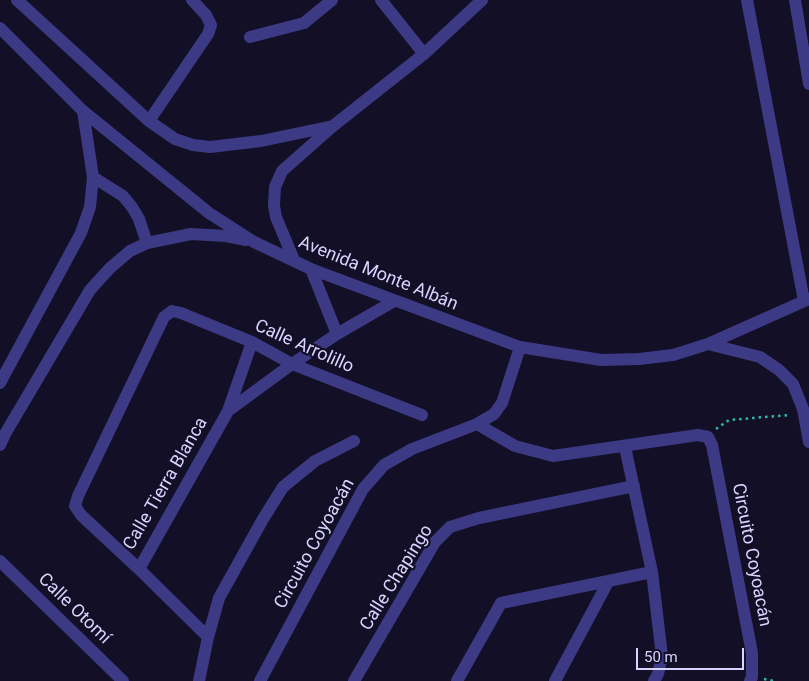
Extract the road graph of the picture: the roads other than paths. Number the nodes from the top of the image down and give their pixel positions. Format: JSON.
{"nodes":[{"id":1,"x":17,"y":0,"type":"edge"},
{"id":2,"x":192,"y":0,"type":"edge"},
{"id":3,"x":332,"y":0,"type":"edge"},
{"id":4,"x":381,"y":0,"type":"edge"},
{"id":5,"x":482,"y":0,"type":"edge"},
{"id":6,"x":747,"y":0,"type":"edge"},
{"id":7,"x":795,"y":0,"type":"edge"},
{"id":8,"x":0,"y":28,"type":"edge"},
{"id":9,"x":250,"y":37,"type":"dead end"},
{"id":10,"x":424,"y":54,"type":"junction"},
{"id":11,"x":809,"y":84,"type":"edge"},
{"id":12,"x":84,"y":111,"type":"junction"},
{"id":13,"x":149,"y":122,"type":"junction"},
{"id":14,"x":333,"y":126,"type":"junction"},
{"id":15,"x":93,"y":177,"type":"junction"},
{"id":16,"x":254,"y":242,"type":"junction"},
{"id":17,"x":147,"y":243,"type":"junction"},
{"id":18,"x":294,"y":260,"type":"junction"},
{"id":19,"x":311,"y":269,"type":"junction"},
{"id":20,"x":806,"y":300,"type":"edge"},
{"id":21,"x":394,"y":301,"type":"junction"},
{"id":22,"x":337,"y":334,"type":"junction"},
{"id":23,"x":252,"y":342,"type":"junction"},
{"id":24,"x":708,"y":344,"type":"junction"},
{"id":25,"x":520,"y":347,"type":"junction"},
{"id":26,"x":292,"y":364,"type":"junction"},
{"id":27,"x":0,"y":383,"type":"edge"},
{"id":28,"x":809,"y":396,"type":"edge"},
{"id":29,"x":228,"y":411,"type":"junction"},
{"id":30,"x":804,"y":411,"type":"junction"},
{"id":31,"x":422,"y":415,"type":"dead end"},
{"id":32,"x":477,"y":424,"type":"junction"},
{"id":33,"x":354,"y":441,"type":"dead end"},
{"id":34,"x":809,"y":442,"type":"edge"},
{"id":35,"x":0,"y":445,"type":"edge"},
{"id":36,"x":625,"y":447,"type":"junction"},
{"id":37,"x":634,"y":486,"type":"junction"},
{"id":38,"x":0,"y":561,"type":"edge"},
{"id":39,"x":139,"y":568,"type":"junction"},
{"id":40,"x":652,"y":572,"type":"junction"},
{"id":41,"x":608,"y":582,"type":"junction"},
{"id":42,"x":208,"y":637,"type":"junction"},
{"id":43,"x":123,"y":681,"type":"edge"},
{"id":44,"x":199,"y":681,"type":"edge"},
{"id":45,"x":260,"y":681,"type":"edge"},
{"id":46,"x":354,"y":681,"type":"edge"},
{"id":47,"x":457,"y":681,"type":"edge"},
{"id":48,"x":555,"y":681,"type":"edge"},
{"id":49,"x":654,"y":681,"type":"edge"},
{"id":50,"x":750,"y":681,"type":"edge"}],
"edges":[{"from":1,"to":13,"type":"street"},
{"from":2,"to":13,"type":"street"},
{"from":3,"to":9,"type":"street"},
{"from":4,"to":10,"type":"street"},
{"from":5,"to":10,"type":"street"},
{"from":6,"to":20,"type":"street"},
{"from":7,"to":11,"type":"street"},
{"from":8,"to":12,"type":"street","name":"Avenida Monte Albán"},
{"from":10,"to":14,"type":"street"},
{"from":12,"to":15,"type":"street"},
{"from":12,"to":16,"type":"street","name":"Avenida Monte Albán"},
{"from":13,"to":14,"type":"street"},
{"from":14,"to":18,"type":"street"},
{"from":15,"to":17,"type":"street"},
{"from":15,"to":27,"type":"street"},
{"from":16,"to":17,"type":"street"},
{"from":16,"to":18,"type":"street","name":"Avenida Monte Albán"},
{"from":17,"to":35,"type":"street"},
{"from":18,"to":19,"type":"street","name":"Avenida Monte Albán"},
{"from":19,"to":21,"type":"street","name":"Avenida Monte Albán"},
{"from":19,"to":22,"type":"street"},
{"from":20,"to":24,"type":"street","name":"Avenida Monte Albán"},
{"from":21,"to":22,"type":"street","name":"Calle Tierra Blanca"},
{"from":21,"to":25,"type":"street","name":"Avenida Monte Albán"},
{"from":22,"to":26,"type":"street","name":"Calle Tierra Blanca"},
{"from":23,"to":26,"type":"street","name":"Calle Arrolillo"},
{"from":23,"to":29,"type":"street","name":"Calle Tierra Blanca"},
{"from":23,"to":39,"type":"street","name":"Calle Arrolillo"},
{"from":24,"to":25,"type":"street","name":"Avenida Monte Albán"},
{"from":24,"to":30,"type":"street"},
{"from":25,"to":32,"type":"street","name":"Circuito Coyoacán"},
{"from":26,"to":29,"type":"street","name":"Calle Tierra Blanca"},
{"from":26,"to":31,"type":"street","name":"Calle Arrolillo"},
{"from":28,"to":30,"type":"street"},
{"from":29,"to":39,"type":"street","name":"Calle Tierra Blanca"},
{"from":30,"to":34,"type":"street"},
{"from":32,"to":36,"type":"street"},
{"from":32,"to":45,"type":"street","name":"Circuito Coyoacán"},
{"from":33,"to":42,"type":"street"},
{"from":36,"to":37,"type":"street"},
{"from":36,"to":50,"type":"street","name":"Circuito Coyoacán"},
{"from":37,"to":40,"type":"street"},
{"from":37,"to":46,"type":"street","name":"Calle Chapingo"},
{"from":38,"to":43,"type":"street","name":"Calle Otomí"},
{"from":39,"to":42,"type":"street","name":"Calle Tierra Blanca"},
{"from":40,"to":41,"type":"street"},
{"from":40,"to":49,"type":"street"},
{"from":41,"to":47,"type":"street"},
{"from":41,"to":48,"type":"street"},
{"from":42,"to":44,"type":"street"}]}
